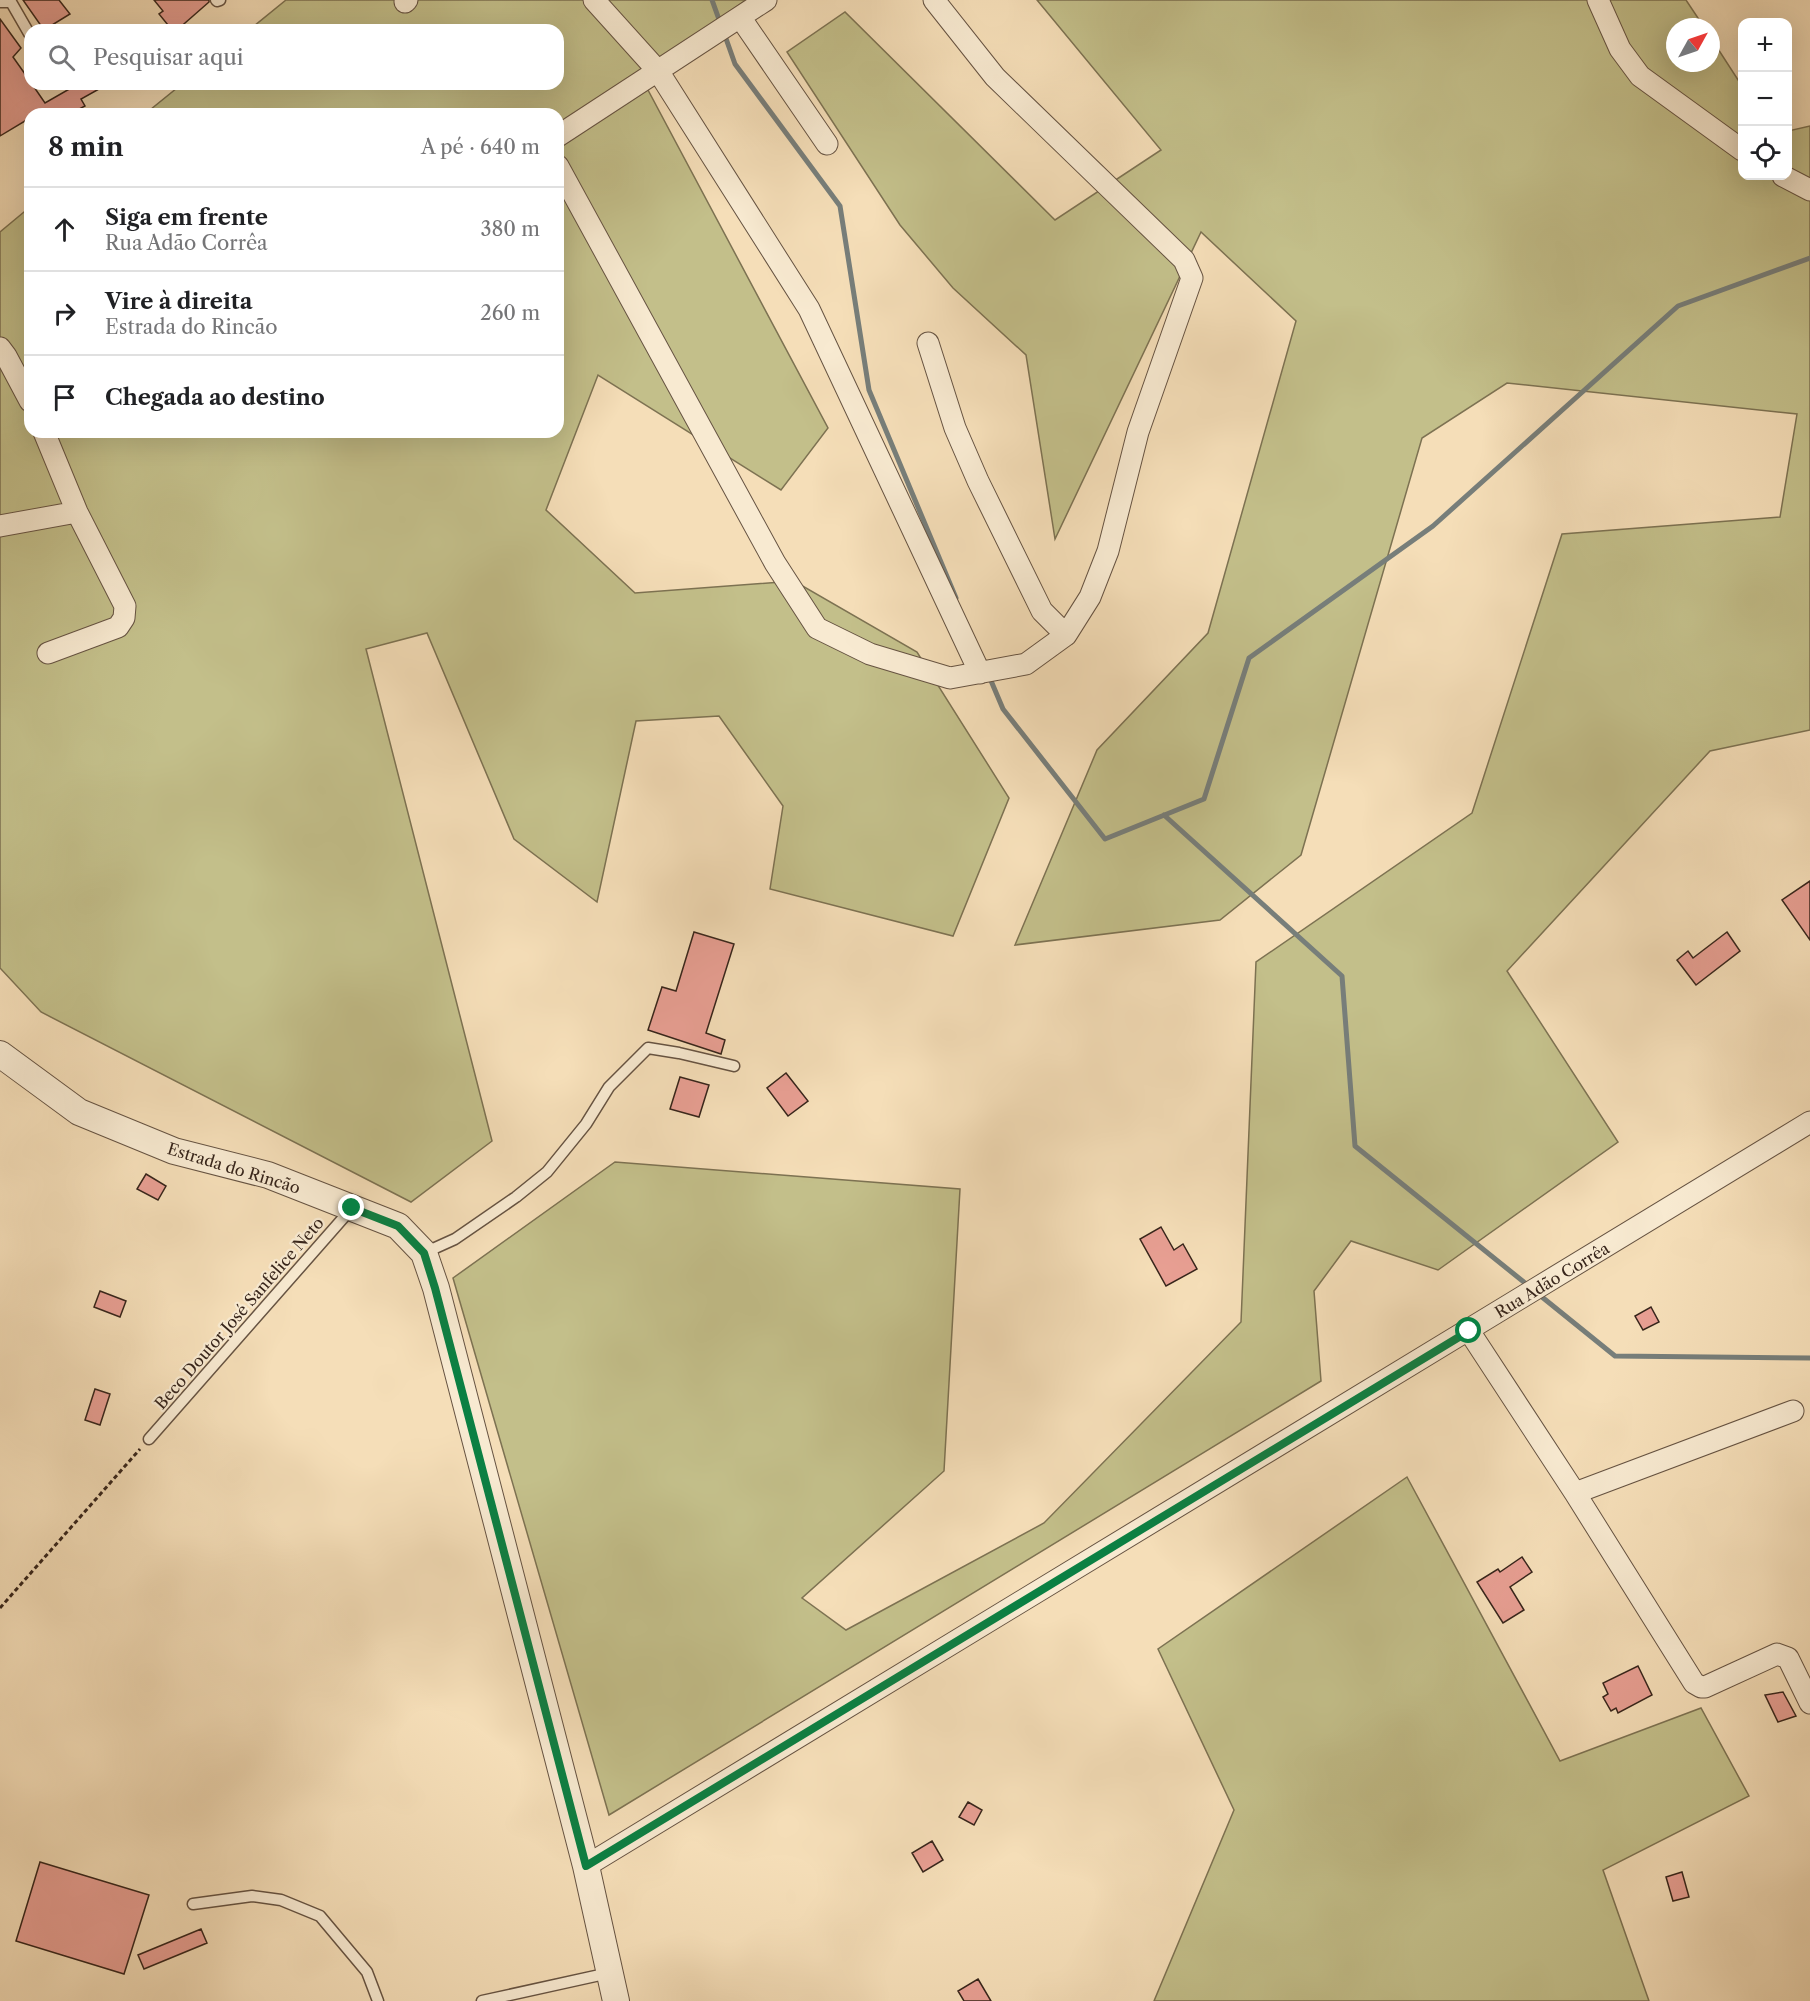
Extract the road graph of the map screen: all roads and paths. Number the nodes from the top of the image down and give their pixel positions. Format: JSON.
{"nodes":[{"id":1,"x":594,"y":0,"type":"edge"},
{"id":2,"x":765,"y":0,"type":"edge"},
{"id":3,"x":934,"y":0,"type":"edge"},
{"id":4,"x":1598,"y":0,"type":"edge"},
{"id":5,"x":0,"y":2,"type":"edge"},
{"id":6,"x":740,"y":17,"type":"junction"},
{"id":7,"x":24,"y":25,"type":"edge"},
{"id":8,"x":658,"y":71,"type":"junction"},
{"id":9,"x":564,"y":131,"type":"edge"},
{"id":10,"x":826,"y":144,"type":"dead end"},
{"id":11,"x":1738,"y":146,"type":"edge"},
{"id":12,"x":564,"y":177,"type":"edge"},
{"id":13,"x":1791,"y":180,"type":"edge"},
{"id":14,"x":1810,"y":190,"type":"edge"},
{"id":15,"x":928,"y":343,"type":"dead end"},
{"id":16,"x":0,"y":348,"type":"edge"},
{"id":17,"x":24,"y":390,"type":"edge"},
{"id":18,"x":46,"y":438,"type":"edge"},
{"id":19,"x":77,"y":512,"type":"junction"},
{"id":20,"x":0,"y":526,"type":"edge"},
{"id":21,"x":1066,"y":635,"type":"junction"},
{"id":22,"x":48,"y":653,"type":"dead end"},
{"id":23,"x":980,"y":674,"type":"junction"},
{"id":24,"x":0,"y":1054,"type":"edge"},
{"id":25,"x":734,"y":1066,"type":"dead end"},
{"id":26,"x":1810,"y":1122,"type":"edge"},
{"id":27,"x":352,"y":1208,"type":"junction"},
{"id":28,"x":424,"y":1253,"type":"junction"},
{"id":29,"x":1469,"y":1331,"type":"junction"},
{"id":30,"x":1793,"y":1411,"type":"dead end"},
{"id":31,"x":149,"y":1439,"type":"joint"},
{"id":32,"x":1575,"y":1493,"type":"junction"},
{"id":33,"x":0,"y":1608,"type":"edge"},
{"id":34,"x":1810,"y":1703,"type":"edge"},
{"id":35,"x":586,"y":1866,"type":"junction"},
{"id":36,"x":193,"y":1904,"type":"dead end"},
{"id":37,"x":609,"y":1973,"type":"junction"},
{"id":38,"x":378,"y":2001,"type":"edge"},
{"id":39,"x":482,"y":2001,"type":"edge"},
{"id":40,"x":616,"y":2001,"type":"edge"}],
"edges":[{"from":1,"to":8,"type":"street"},
{"from":2,"to":6,"type":"street"},
{"from":3,"to":21,"type":"street"},
{"from":4,"to":11,"type":"street"},
{"from":5,"to":7,"type":"lane"},
{"from":6,"to":8,"type":"street"},
{"from":6,"to":10,"type":"street"},
{"from":8,"to":9,"type":"street"},
{"from":8,"to":23,"type":"street"},
{"from":12,"to":23,"type":"street"},
{"from":13,"to":14,"type":"street"},
{"from":15,"to":21,"type":"street"},
{"from":16,"to":17,"type":"street"},
{"from":18,"to":19,"type":"street"},
{"from":19,"to":20,"type":"street"},
{"from":19,"to":22,"type":"street"},
{"from":21,"to":23,"type":"street"},
{"from":24,"to":27,"type":"street","name":"Estrada do Rincão"},
{"from":25,"to":28,"type":"lane"},
{"from":26,"to":29,"type":"street","name":"Rua Adão Corrêa"},
{"from":27,"to":28,"type":"street","name":"Estrada do Rincão"},
{"from":27,"to":31,"type":"lane","name":"Beco Doutor José Sanfelice Neto"},
{"from":28,"to":35,"type":"street","name":"Estrada do Rincão"},
{"from":29,"to":32,"type":"street"},
{"from":29,"to":35,"type":"street","name":"Rua Adão Corrêa"},
{"from":30,"to":32,"type":"street"},
{"from":31,"to":33,"type":"path"},
{"from":32,"to":34,"type":"street"},
{"from":35,"to":37,"type":"street","name":"Estrada do Rincão"},
{"from":36,"to":38,"type":"lane"},
{"from":37,"to":39,"type":"lane"},
{"from":37,"to":40,"type":"street","name":"Estrada do Rincão"}]}
